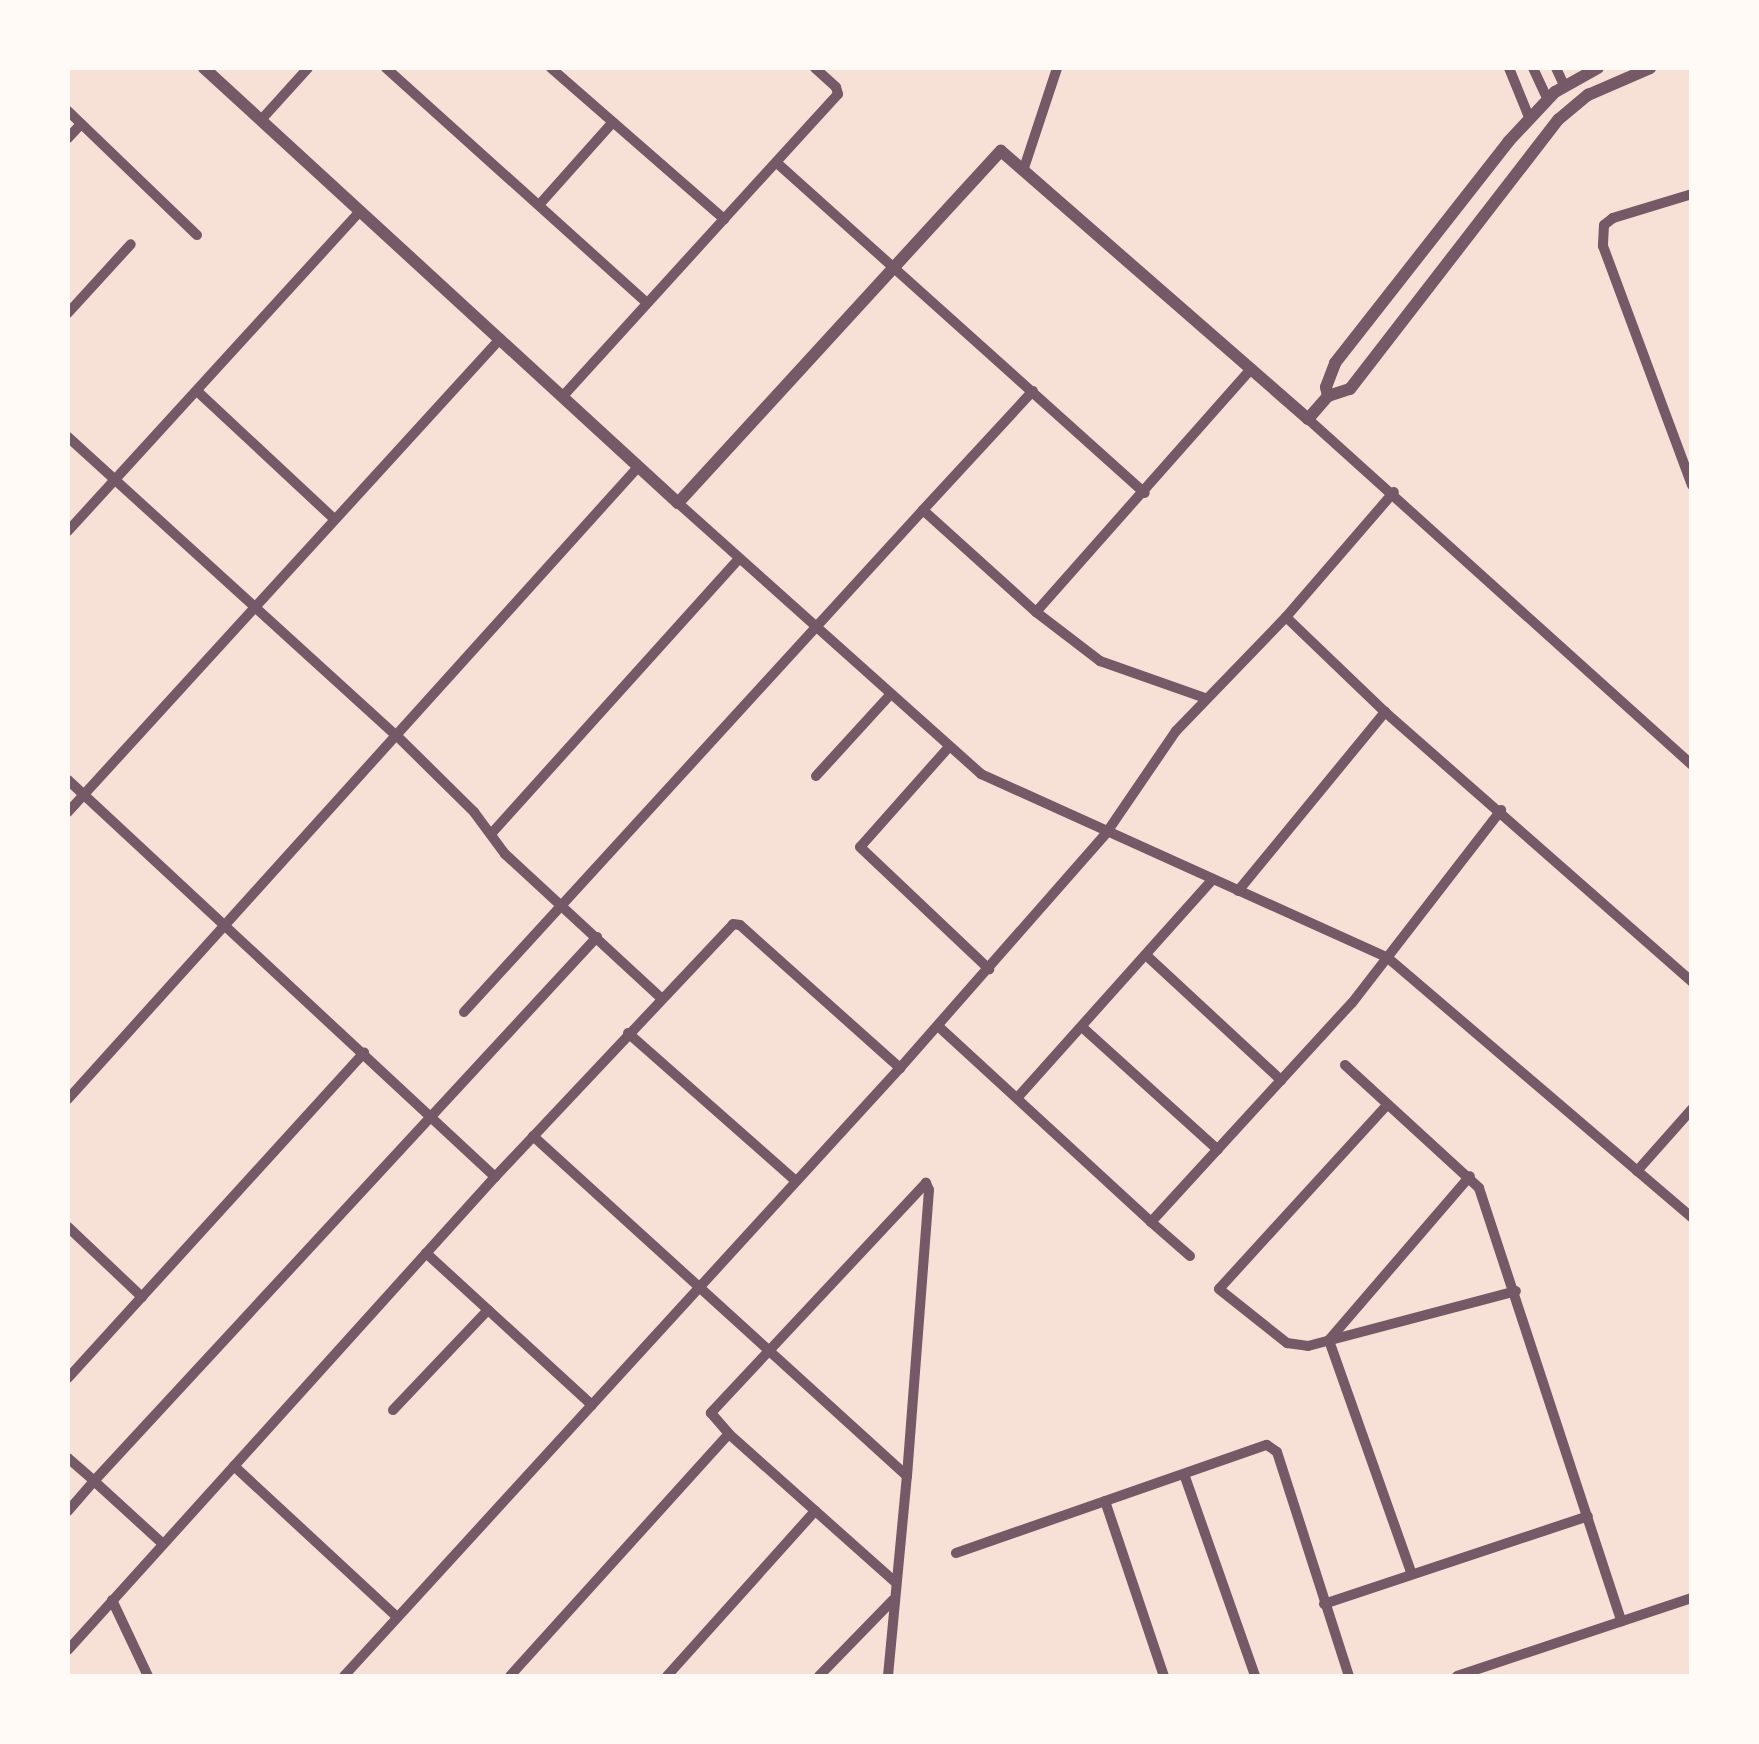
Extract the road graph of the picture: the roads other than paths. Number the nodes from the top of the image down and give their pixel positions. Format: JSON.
{"nodes":[{"id":1,"x":204,"y":68,"type":"edge"},
{"id":2,"x":308,"y":68,"type":"edge"},
{"id":3,"x":386,"y":68,"type":"edge"},
{"id":4,"x":551,"y":68,"type":"edge"},
{"id":5,"x":814,"y":68,"type":"edge"},
{"id":6,"x":1043,"y":68,"type":"edge"},
{"id":7,"x":1510,"y":68,"type":"edge"},
{"id":8,"x":1532,"y":68,"type":"edge"},
{"id":9,"x":1556,"y":68,"type":"edge"},
{"id":10,"x":1598,"y":68,"type":"edge"},
{"id":11,"x":1650,"y":68,"type":"edge"},
{"id":12,"x":1056,"y":73,"type":"edge"},
{"id":13,"x":1564,"y":85,"type":"junction"},
{"id":14,"x":1547,"y":98,"type":"junction"},
{"id":15,"x":68,"y":111,"type":"edge"},
{"id":16,"x":1529,"y":117,"type":"junction"},
{"id":17,"x":261,"y":120,"type":"junction"},
{"id":18,"x":612,"y":122,"type":"junction"},
{"id":19,"x":81,"y":124,"type":"junction"},
{"id":20,"x":68,"y":138,"type":"edge"},
{"id":21,"x":777,"y":163,"type":"junction"},
{"id":22,"x":1024,"y":168,"type":"junction"},
{"id":23,"x":1692,"y":194,"type":"edge"},
{"id":24,"x":539,"y":205,"type":"junction"},
{"id":25,"x":360,"y":210,"type":"junction"},
{"id":26,"x":724,"y":219,"type":"junction"},
{"id":27,"x":197,"y":235,"type":"dead end"},
{"id":28,"x":131,"y":244,"type":"dead end"},
{"id":29,"x":893,"y":269,"type":"junction"},
{"id":30,"x":648,"y":302,"type":"junction"},
{"id":31,"x":68,"y":313,"type":"edge"},
{"id":32,"x":500,"y":339,"type":"junction"},
{"id":33,"x":1250,"y":369,"type":"junction"},
{"id":34,"x":197,"y":391,"type":"junction"},
{"id":35,"x":1033,"y":391,"type":"junction"},
{"id":36,"x":562,"y":396,"type":"junction"},
{"id":37,"x":1328,"y":396,"type":"junction"},
{"id":38,"x":1308,"y":419,"type":"junction"},
{"id":39,"x":68,"y":437,"type":"edge"},
{"id":40,"x":639,"y":466,"type":"junction"},
{"id":41,"x":114,"y":480,"type":"junction"},
{"id":42,"x":1692,"y":485,"type":"edge"},
{"id":43,"x":1394,"y":492,"type":"junction"},
{"id":44,"x":1144,"y":493,"type":"junction"},
{"id":45,"x":678,"y":503,"type":"junction"},
{"id":46,"x":922,"y":510,"type":"junction"},
{"id":47,"x":334,"y":518,"type":"junction"},
{"id":48,"x":68,"y":531,"type":"edge"},
{"id":49,"x":739,"y":559,"type":"junction"},
{"id":50,"x":253,"y":604,"type":"junction"},
{"id":51,"x":1036,"y":612,"type":"junction"},
{"id":52,"x":1286,"y":617,"type":"junction"},
{"id":53,"x":816,"y":629,"type":"junction"},
{"id":54,"x":890,"y":696,"type":"junction"},
{"id":55,"x":1205,"y":698,"type":"junction"},
{"id":56,"x":1385,"y":712,"type":"junction"},
{"id":57,"x":396,"y":735,"type":"junction"},
{"id":58,"x":948,"y":748,"type":"junction"},
{"id":59,"x":1692,"y":765,"type":"edge"},
{"id":60,"x":816,"y":776,"type":"dead end"},
{"id":61,"x":68,"y":780,"type":"edge"},
{"id":62,"x":83,"y":794,"type":"junction"},
{"id":63,"x":1501,"y":810,"type":"junction"},
{"id":64,"x":68,"y":812,"type":"edge"},
{"id":65,"x":1107,"y":832,"type":"junction"},
{"id":66,"x":491,"y":834,"type":"junction"},
{"id":67,"x":1212,"y":882,"type":"junction"},
{"id":68,"x":1238,"y":891,"type":"junction"},
{"id":69,"x":562,"y":903,"type":"junction"},
{"id":70,"x":228,"y":926,"type":"junction"},
{"id":71,"x":597,"y":937,"type":"junction"},
{"id":72,"x":1147,"y":956,"type":"junction"},
{"id":73,"x":1388,"y":958,"type":"junction"},
{"id":74,"x":988,"y":969,"type":"junction"},
{"id":75,"x":1692,"y":982,"type":"edge"},
{"id":76,"x":660,"y":998,"type":"junction"},
{"id":77,"x":464,"y":1012,"type":"dead end"},
{"id":78,"x":938,"y":1026,"type":"junction"},
{"id":79,"x":1082,"y":1027,"type":"junction"},
{"id":80,"x":628,"y":1032,"type":"junction"},
{"id":81,"x":364,"y":1053,"type":"junction"},
{"id":82,"x":1345,"y":1064,"type":"dead end"},
{"id":83,"x":900,"y":1068,"type":"junction"},
{"id":84,"x":1281,"y":1080,"type":"junction"},
{"id":85,"x":1018,"y":1097,"type":"junction"},
{"id":86,"x":68,"y":1098,"type":"edge"},
{"id":87,"x":1387,"y":1105,"type":"junction"},
{"id":88,"x":1692,"y":1109,"type":"edge"},
{"id":89,"x":433,"y":1117,"type":"junction"},
{"id":90,"x":533,"y":1136,"type":"junction"},
{"id":91,"x":1218,"y":1150,"type":"junction"},
{"id":92,"x":1637,"y":1171,"type":"junction"},
{"id":93,"x":1470,"y":1176,"type":"junction"},
{"id":94,"x":495,"y":1177,"type":"junction"},
{"id":95,"x":796,"y":1181,"type":"junction"},
{"id":96,"x":1692,"y":1218,"type":"edge"},
{"id":97,"x":1152,"y":1222,"type":"junction"},
{"id":98,"x":68,"y":1227,"type":"edge"},
{"id":99,"x":426,"y":1254,"type":"junction"},
{"id":100,"x":1190,"y":1256,"type":"dead end"},
{"id":101,"x":698,"y":1289,"type":"junction"},
{"id":102,"x":1516,"y":1290,"type":"junction"},
{"id":103,"x":142,"y":1296,"type":"junction"},
{"id":104,"x":488,"y":1310,"type":"junction"},
{"id":105,"x":1329,"y":1340,"type":"junction"},
{"id":106,"x":766,"y":1349,"type":"junction"},
{"id":107,"x":68,"y":1378,"type":"edge"},
{"id":108,"x":592,"y":1405,"type":"junction"},
{"id":109,"x":393,"y":1410,"type":"dead end"},
{"id":110,"x":728,"y":1434,"type":"junction"},
{"id":111,"x":68,"y":1458,"type":"edge"},
{"id":112,"x":234,"y":1466,"type":"junction"},
{"id":113,"x":1184,"y":1474,"type":"junction"},
{"id":114,"x":907,"y":1476,"type":"junction"},
{"id":115,"x":94,"y":1481,"type":"junction"},
{"id":116,"x":1105,"y":1502,"type":"junction"},
{"id":117,"x":68,"y":1511,"type":"edge"},
{"id":118,"x":815,"y":1511,"type":"junction"},
{"id":119,"x":1588,"y":1516,"type":"junction"},
{"id":120,"x":164,"y":1544,"type":"junction"},
{"id":121,"x":956,"y":1553,"type":"dead end"},
{"id":122,"x":1411,"y":1572,"type":"junction"},
{"id":123,"x":894,"y":1581,"type":"junction"},
{"id":124,"x":1692,"y":1598,"type":"edge"},
{"id":125,"x":893,"y":1599,"type":"junction"},
{"id":126,"x":112,"y":1600,"type":"junction"},
{"id":127,"x":1324,"y":1604,"type":"junction"},
{"id":128,"x":397,"y":1617,"type":"junction"},
{"id":129,"x":1621,"y":1622,"type":"junction"},
{"id":130,"x":68,"y":1650,"type":"edge"},
{"id":131,"x":148,"y":1676,"type":"edge"},
{"id":132,"x":344,"y":1676,"type":"edge"},
{"id":133,"x":510,"y":1676,"type":"edge"},
{"id":134,"x":667,"y":1676,"type":"edge"},
{"id":135,"x":819,"y":1676,"type":"edge"},
{"id":136,"x":888,"y":1676,"type":"edge"},
{"id":137,"x":1164,"y":1676,"type":"edge"},
{"id":138,"x":1255,"y":1676,"type":"edge"},
{"id":139,"x":1349,"y":1676,"type":"edge"},
{"id":140,"x":1457,"y":1676,"type":"edge"}],
"edges":[{"from":1,"to":17,"type":"street"},
{"from":2,"to":17,"type":"street"},
{"from":3,"to":24,"type":"street"},
{"from":4,"to":18,"type":"street"},
{"from":5,"to":21,"type":"street"},
{"from":6,"to":12,"type":"street"},
{"from":7,"to":16,"type":"street"},
{"from":8,"to":14,"type":"street"},
{"from":9,"to":13,"type":"street"},
{"from":10,"to":13,"type":"street"},
{"from":11,"to":37,"type":"street"},
{"from":12,"to":22,"type":"street"},
{"from":13,"to":14,"type":"street"},
{"from":14,"to":16,"type":"street"},
{"from":15,"to":19,"type":"street"},
{"from":16,"to":37,"type":"street"},
{"from":17,"to":25,"type":"street"},
{"from":18,"to":24,"type":"street"},
{"from":18,"to":26,"type":"street"},
{"from":19,"to":20,"type":"street"},
{"from":19,"to":27,"type":"street"},
{"from":21,"to":26,"type":"street"},
{"from":21,"to":29,"type":"street"},
{"from":22,"to":29,"type":"street"},
{"from":22,"to":33,"type":"street"},
{"from":23,"to":42,"type":"street"},
{"from":24,"to":30,"type":"street"},
{"from":25,"to":32,"type":"street"},
{"from":25,"to":34,"type":"street"},
{"from":26,"to":30,"type":"street"},
{"from":28,"to":31,"type":"street"},
{"from":29,"to":35,"type":"street"},
{"from":29,"to":45,"type":"street"},
{"from":30,"to":36,"type":"street"},
{"from":32,"to":36,"type":"street"},
{"from":32,"to":47,"type":"street"},
{"from":33,"to":38,"type":"street"},
{"from":33,"to":44,"type":"street"},
{"from":34,"to":41,"type":"street"},
{"from":34,"to":47,"type":"street"},
{"from":35,"to":44,"type":"street"},
{"from":35,"to":46,"type":"street"},
{"from":36,"to":40,"type":"street"},
{"from":37,"to":38,"type":"street"},
{"from":38,"to":43,"type":"street"},
{"from":39,"to":41,"type":"street"},
{"from":40,"to":45,"type":"street"},
{"from":40,"to":57,"type":"street"},
{"from":41,"to":48,"type":"street"},
{"from":41,"to":50,"type":"street"},
{"from":43,"to":52,"type":"street"},
{"from":43,"to":59,"type":"street"},
{"from":44,"to":51,"type":"street"},
{"from":45,"to":49,"type":"street"},
{"from":46,"to":51,"type":"street"},
{"from":46,"to":53,"type":"street"},
{"from":47,"to":50,"type":"street"},
{"from":49,"to":53,"type":"street"},
{"from":49,"to":66,"type":"street"},
{"from":50,"to":57,"type":"street"},
{"from":50,"to":62,"type":"street"},
{"from":51,"to":55,"type":"street"},
{"from":52,"to":55,"type":"street"},
{"from":52,"to":56,"type":"street"},
{"from":53,"to":54,"type":"street"},
{"from":53,"to":69,"type":"street"},
{"from":54,"to":58,"type":"street"},
{"from":54,"to":60,"type":"street"},
{"from":55,"to":65,"type":"street"},
{"from":56,"to":63,"type":"street"},
{"from":56,"to":68,"type":"street"},
{"from":57,"to":66,"type":"street"},
{"from":57,"to":70,"type":"street"},
{"from":58,"to":65,"type":"street"},
{"from":58,"to":74,"type":"street"},
{"from":61,"to":62,"type":"street"},
{"from":62,"to":64,"type":"street"},
{"from":62,"to":70,"type":"street"},
{"from":63,"to":73,"type":"street"},
{"from":63,"to":75,"type":"street"},
{"from":65,"to":67,"type":"street"},
{"from":65,"to":74,"type":"street"},
{"from":66,"to":69,"type":"street"},
{"from":67,"to":68,"type":"street"},
{"from":67,"to":72,"type":"street"},
{"from":68,"to":73,"type":"street"},
{"from":69,"to":71,"type":"street"},
{"from":69,"to":77,"type":"street"},
{"from":70,"to":81,"type":"street"},
{"from":70,"to":86,"type":"street"},
{"from":71,"to":76,"type":"street"},
{"from":71,"to":89,"type":"street"},
{"from":72,"to":79,"type":"street"},
{"from":72,"to":84,"type":"street"},
{"from":73,"to":84,"type":"street"},
{"from":73,"to":92,"type":"street"},
{"from":74,"to":78,"type":"street"},
{"from":76,"to":80,"type":"street"},
{"from":76,"to":83,"type":"street"},
{"from":78,"to":83,"type":"street"},
{"from":78,"to":85,"type":"street"},
{"from":79,"to":85,"type":"street"},
{"from":79,"to":91,"type":"street"},
{"from":80,"to":90,"type":"street"},
{"from":80,"to":95,"type":"street"},
{"from":81,"to":89,"type":"street"},
{"from":81,"to":103,"type":"street"},
{"from":82,"to":87,"type":"street"},
{"from":83,"to":95,"type":"street"},
{"from":84,"to":91,"type":"street"},
{"from":85,"to":97,"type":"street"},
{"from":87,"to":93,"type":"street"},
{"from":87,"to":105,"type":"street"},
{"from":88,"to":92,"type":"street"},
{"from":89,"to":94,"type":"street"},
{"from":89,"to":115,"type":"street"},
{"from":90,"to":94,"type":"street"},
{"from":90,"to":101,"type":"street"},
{"from":91,"to":97,"type":"street"},
{"from":92,"to":96,"type":"street"},
{"from":93,"to":102,"type":"street"},
{"from":93,"to":105,"type":"street"},
{"from":94,"to":99,"type":"street"},
{"from":95,"to":101,"type":"street"},
{"from":97,"to":100,"type":"street"},
{"from":98,"to":103,"type":"street"},
{"from":99,"to":104,"type":"street"},
{"from":99,"to":112,"type":"street"},
{"from":101,"to":106,"type":"street"},
{"from":101,"to":108,"type":"street"},
{"from":102,"to":105,"type":"street"},
{"from":102,"to":119,"type":"street"},
{"from":103,"to":107,"type":"street"},
{"from":104,"to":108,"type":"street"},
{"from":104,"to":109,"type":"street"},
{"from":105,"to":122,"type":"street"},
{"from":106,"to":110,"type":"street"},
{"from":106,"to":114,"type":"street"},
{"from":106,"to":114,"type":"street"},
{"from":108,"to":128,"type":"street"},
{"from":110,"to":118,"type":"street"},
{"from":110,"to":133,"type":"street"},
{"from":111,"to":115,"type":"street"},
{"from":112,"to":120,"type":"street"},
{"from":112,"to":128,"type":"street"},
{"from":113,"to":116,"type":"street"},
{"from":113,"to":127,"type":"street"},
{"from":113,"to":138,"type":"street"},
{"from":114,"to":123,"type":"street"},
{"from":115,"to":117,"type":"street"},
{"from":115,"to":120,"type":"street"},
{"from":116,"to":121,"type":"street"},
{"from":116,"to":137,"type":"street"},
{"from":118,"to":123,"type":"street"},
{"from":118,"to":134,"type":"street"},
{"from":119,"to":122,"type":"street"},
{"from":119,"to":129,"type":"street"},
{"from":120,"to":126,"type":"street"},
{"from":122,"to":127,"type":"street"},
{"from":123,"to":125,"type":"street"},
{"from":124,"to":129,"type":"street"},
{"from":125,"to":135,"type":"street"},
{"from":125,"to":136,"type":"street"},
{"from":126,"to":130,"type":"street"},
{"from":126,"to":131,"type":"street"},
{"from":127,"to":139,"type":"street"},
{"from":128,"to":132,"type":"street"},
{"from":129,"to":140,"type":"street"}]}
